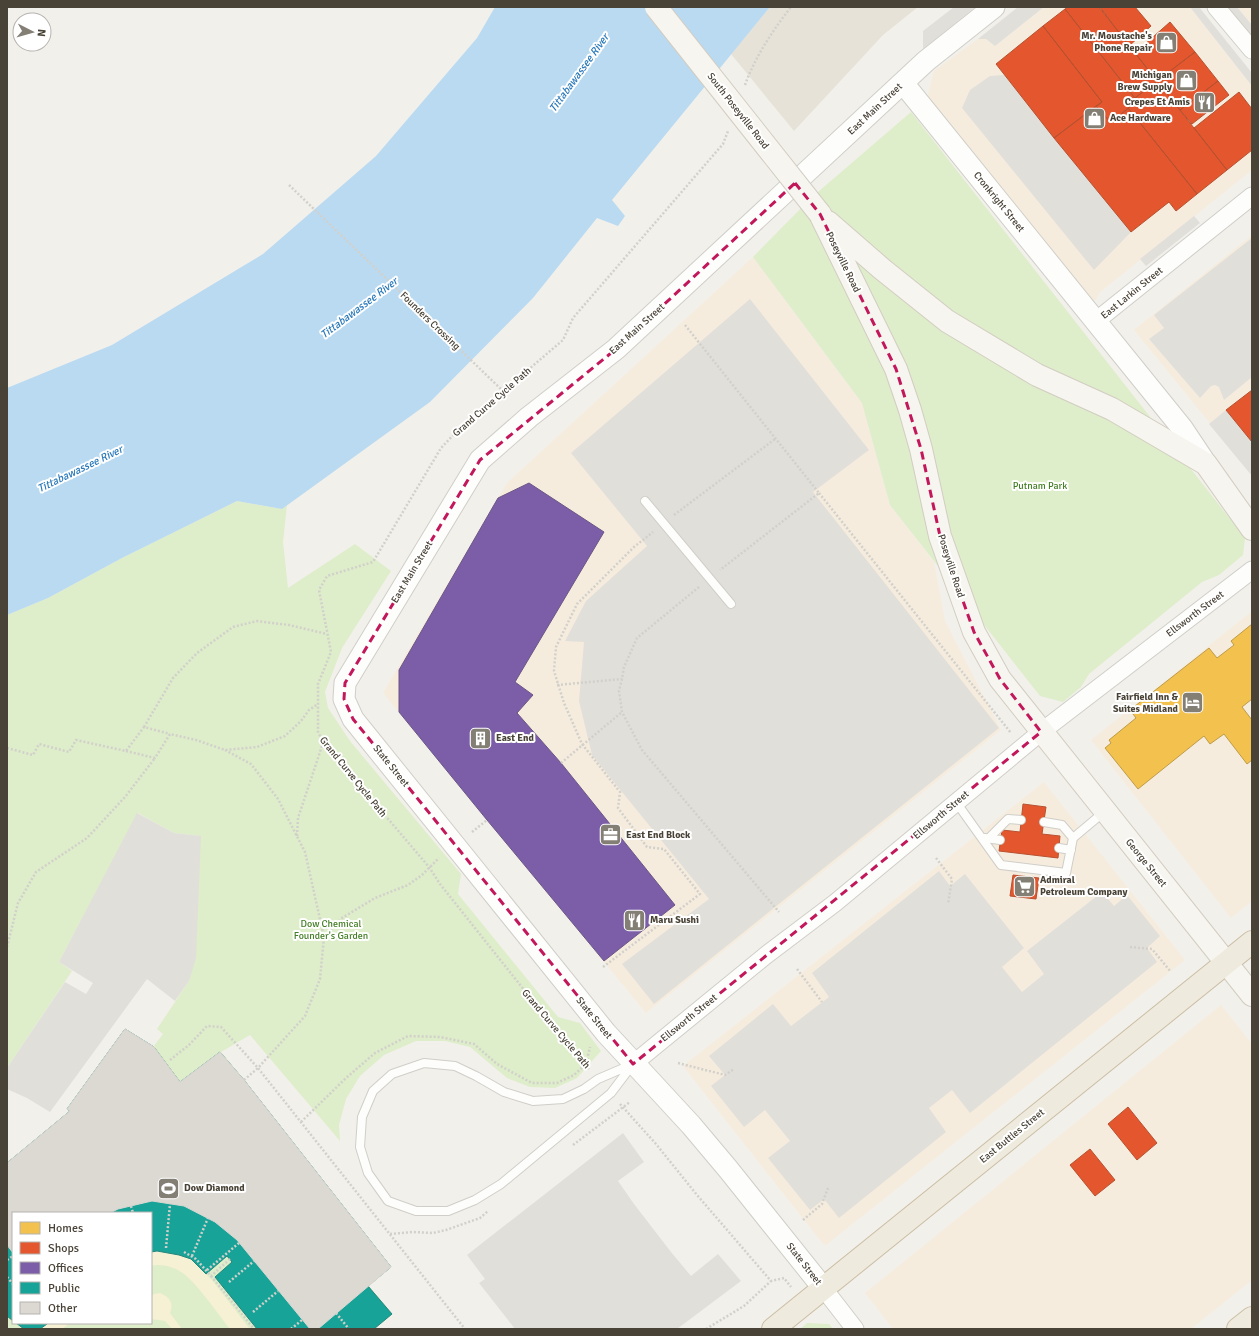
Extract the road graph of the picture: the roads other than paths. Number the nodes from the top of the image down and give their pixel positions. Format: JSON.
{"nodes":[{"id":1,"x":656,"y":7,"type":"edge"},
{"id":2,"x":994,"y":7,"type":"edge"},
{"id":3,"x":1216,"y":7,"type":"edge"},
{"id":4,"x":1252,"y":50,"type":"edge"},
{"id":5,"x":903,"y":83,"type":"junction"},
{"id":6,"x":1252,"y":196,"type":"edge"},
{"id":7,"x":820,"y":214,"type":"junction"},
{"id":8,"x":1096,"y":321,"type":"junction"},
{"id":9,"x":1206,"y":464,"type":"junction"},
{"id":10,"x":645,"y":501,"type":"dead end"},
{"id":11,"x":1252,"y":529,"type":"edge"},
{"id":12,"x":1252,"y":570,"type":"edge"},
{"id":13,"x":731,"y":604,"type":"dead end"},
{"id":14,"x":344,"y":699,"type":"joint"},
{"id":15,"x":1041,"y":732,"type":"junction"},
{"id":16,"x":956,"y":802,"type":"junction"},
{"id":17,"x":1104,"y":811,"type":"junction"},
{"id":18,"x":1022,"y":820,"type":"dead end"},
{"id":19,"x":1044,"y":822,"type":"dead end"},
{"id":20,"x":985,"y":838,"type":"junction"},
{"id":21,"x":1073,"y":838,"type":"junction"},
{"id":22,"x":1000,"y":840,"type":"dead end"},
{"id":23,"x":1059,"y":848,"type":"dead end"},
{"id":24,"x":1071,"y":850,"type":"junction"},
{"id":25,"x":1252,"y":942,"type":"edge"},
{"id":26,"x":1226,"y":963,"type":"junction"},
{"id":27,"x":1252,"y":995,"type":"edge"},
{"id":28,"x":633,"y":1064,"type":"junction"},
{"id":29,"x":824,"y":1289,"type":"junction"},
{"id":30,"x":1252,"y":1318,"type":"edge"},
{"id":31,"x":773,"y":1329,"type":"edge"},
{"id":32,"x":856,"y":1329,"type":"edge"},
{"id":33,"x":1238,"y":1329,"type":"edge"}],
"edges":[{"from":1,"to":7,"type":"main road","name":"South Poseyville Road","bridge":true},
{"from":2,"to":5,"type":"street","name":"East Main Street"},
{"from":3,"to":4,"type":"street"},
{"from":5,"to":8,"type":"street","name":"Cronkright Street"},
{"from":5,"to":14,"type":"street","name":"East Main Street"},
{"from":6,"to":8,"type":"street","name":"East Larkin Street"},
{"from":7,"to":9,"type":"main road","name":"Poseyville Road"},
{"from":7,"to":15,"type":"main road","name":"Poseyville Road"},
{"from":8,"to":9,"type":"street","name":"East Larkin Street"},
{"from":9,"to":11,"type":"main road"},
{"from":10,"to":13,"type":"lane"},
{"from":12,"to":15,"type":"street","name":"Ellsworth Street"},
{"from":14,"to":28,"type":"street","name":"State Street"},
{"from":15,"to":16,"type":"street","name":"Ellsworth Street"},
{"from":15,"to":17,"type":"main road","name":"George Street"},
{"from":16,"to":20,"type":"lane"},
{"from":16,"to":28,"type":"street","name":"Ellsworth Street"},
{"from":17,"to":21,"type":"lane"},
{"from":17,"to":26,"type":"main road","name":"George Street"},
{"from":18,"to":20,"type":"lane"},
{"from":19,"to":21,"type":"lane"},
{"from":20,"to":22,"type":"lane"},
{"from":20,"to":24,"type":"lane"},
{"from":21,"to":24,"type":"lane"},
{"from":23,"to":24,"type":"lane"},
{"from":25,"to":26,"type":"highway","name":"East Buttles Street"},
{"from":26,"to":27,"type":"main road","name":"George Street"},
{"from":26,"to":29,"type":"highway","name":"East Buttles Street"},
{"from":28,"to":28,"type":"lane"},
{"from":28,"to":29,"type":"street","name":"State Street"},
{"from":29,"to":31,"type":"highway","name":"East Buttles Street"},
{"from":29,"to":32,"type":"street","name":"State Street"},
{"from":30,"to":33,"type":"highway"}]}
